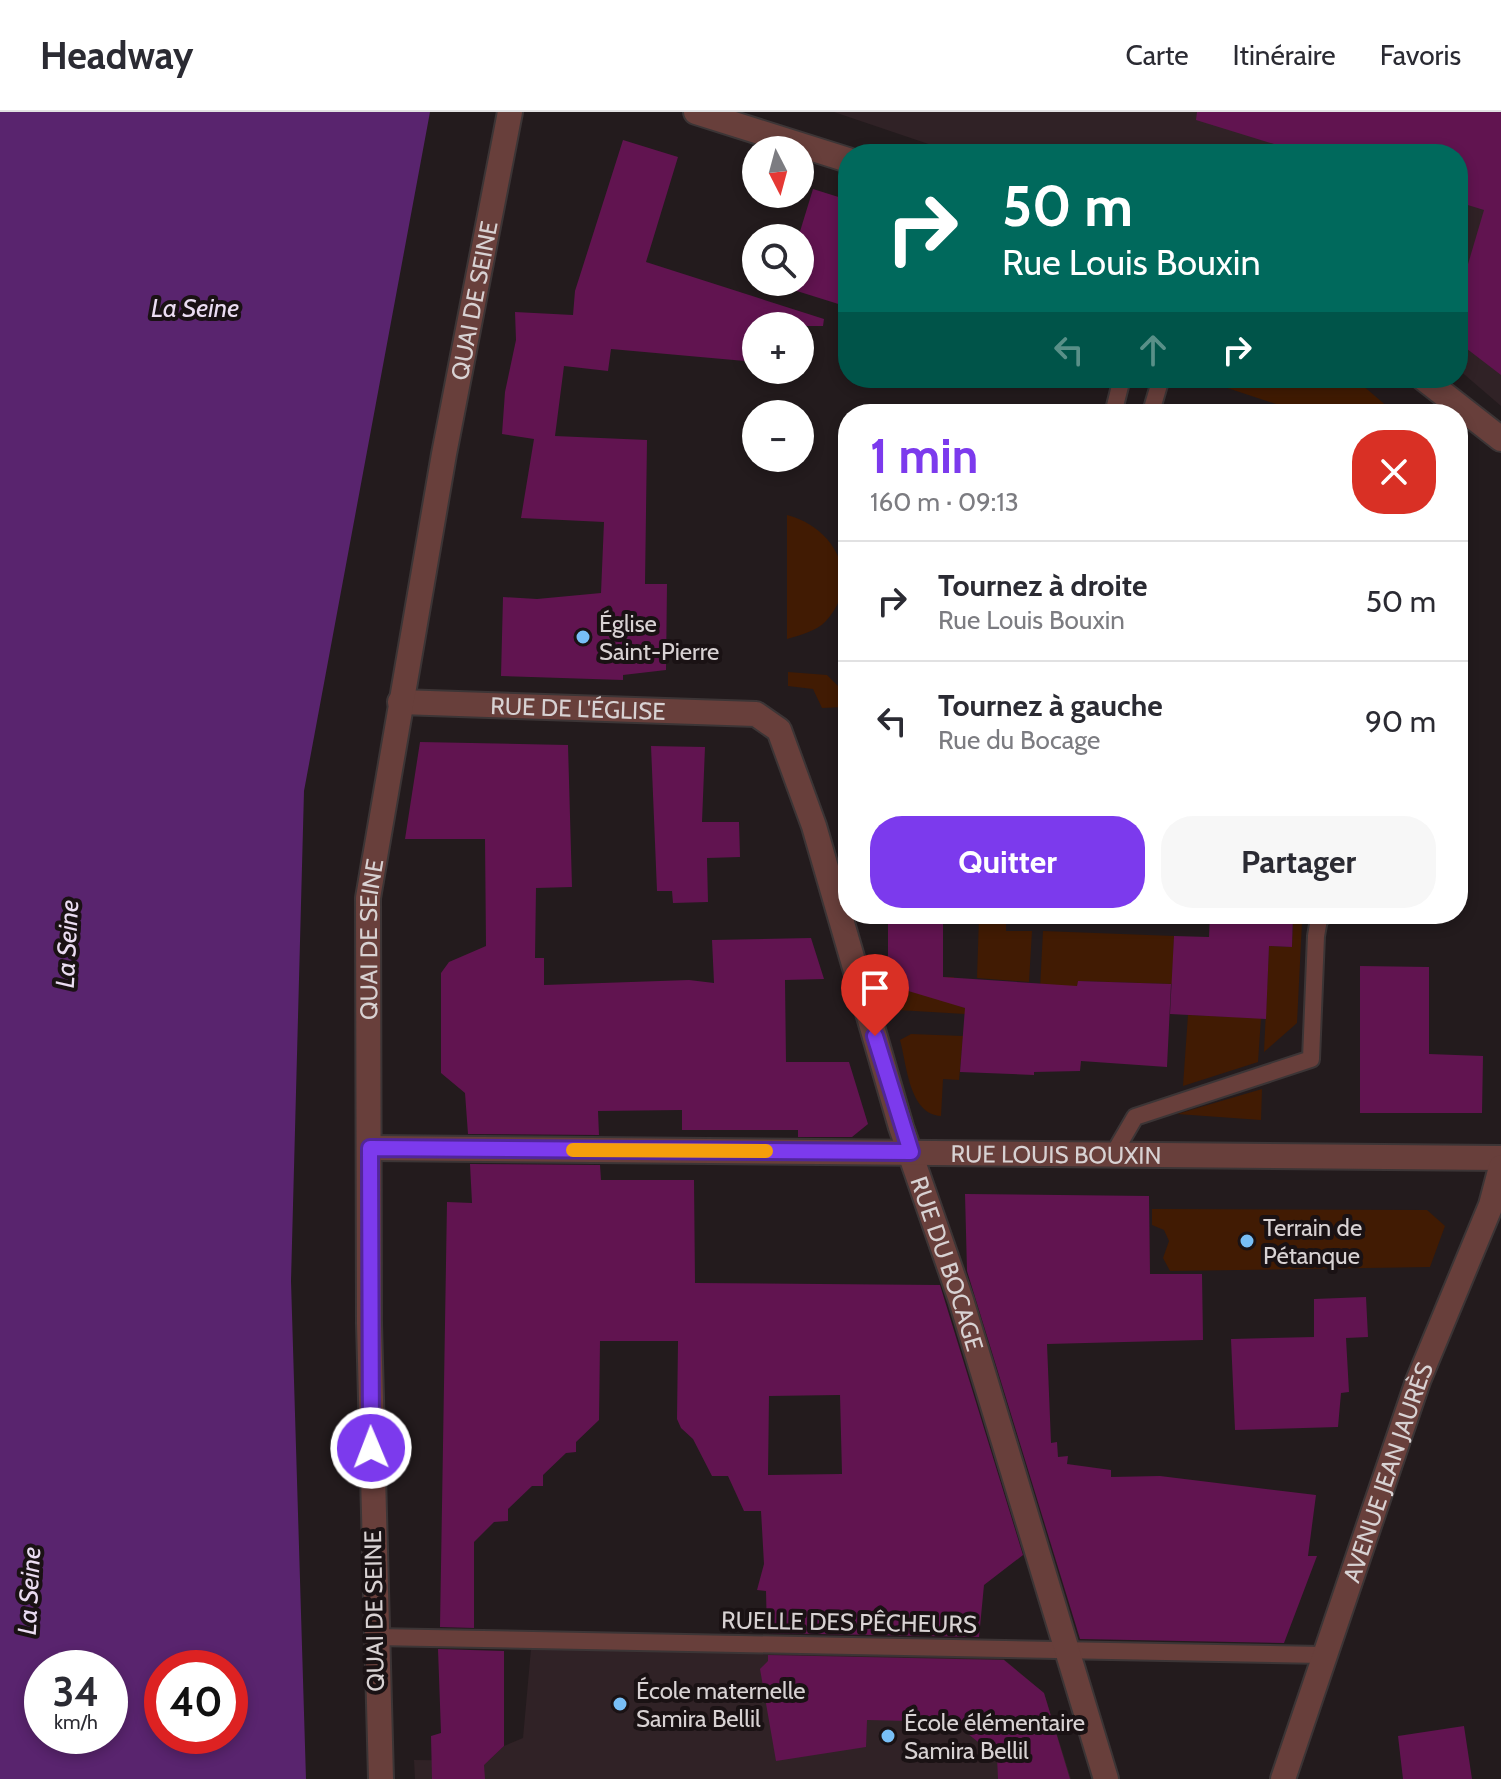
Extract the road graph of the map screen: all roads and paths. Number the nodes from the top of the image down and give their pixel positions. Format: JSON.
{"nodes":[{"id":1,"x":510,"y":112,"type":"edge"},
{"id":2,"x":696,"y":112,"type":"edge"},
{"id":3,"x":838,"y":157,"type":"edge"},
{"id":4,"x":1436,"y":388,"type":"edge"},
{"id":5,"x":1456,"y":404,"type":"edge"},
{"id":6,"x":1468,"y":413,"type":"edge"},
{"id":7,"x":1501,"y":439,"type":"edge"},
{"id":8,"x":400,"y":702,"type":"junction"},
{"id":9,"x":756,"y":714,"type":"joint"},
{"id":10,"x":838,"y":907,"type":"edge"},
{"id":11,"x":843,"y":924,"type":"edge"},
{"id":12,"x":1318,"y":924,"type":"edge"},
{"id":13,"x":370,"y":1148,"type":"junction"},
{"id":14,"x":911,"y":1152,"type":"junction"},
{"id":15,"x":1114,"y":1153,"type":"junction"},
{"id":16,"x":1501,"y":1158,"type":"edge"},
{"id":17,"x":1501,"y":1167,"type":"edge"},
{"id":18,"x":375,"y":1637,"type":"junction"},
{"id":19,"x":1069,"y":1650,"type":"junction"},
{"id":20,"x":1323,"y":1655,"type":"junction"},
{"id":21,"x":381,"y":1779,"type":"edge"},
{"id":22,"x":1106,"y":1779,"type":"edge"},
{"id":23,"x":1283,"y":1779,"type":"edge"}],
"edges":[{"from":1,"to":8,"type":"street","name":"QUAI DE SEINE"},
{"from":2,"to":3,"type":"street"},
{"from":4,"to":5,"type":"street"},
{"from":6,"to":7,"type":"street"},
{"from":8,"to":9,"type":"street","name":"RUE DE L'ÉGLISE"},
{"from":8,"to":13,"type":"street","name":"QUAI DE SEINE"},
{"from":9,"to":10,"type":"street","name":"RUE DU BOCAGE"},
{"from":11,"to":14,"type":"street","name":"RUE DU BOCAGE"},
{"from":12,"to":15,"type":"lane"},
{"from":13,"to":14,"type":"street","name":"RUE LOUIS BOUXIN"},
{"from":13,"to":18,"type":"street","name":"QUAI DE SEINE"},
{"from":14,"to":15,"type":"street","name":"RUE LOUIS BOUXIN"},
{"from":14,"to":19,"type":"street","name":"RUE DU BOCAGE"},
{"from":15,"to":16,"type":"street","name":"RUE LOUIS BOUXIN"},
{"from":17,"to":20,"type":"street","name":"AVENUE JEAN JAURÈS"},
{"from":18,"to":19,"type":"lane","name":"RUELLE DES PÊCHEURS"},
{"from":18,"to":21,"type":"street","name":"QUAI DE SEINE"},
{"from":19,"to":20,"type":"lane","name":"RUELLE DES PÊCHEURS"},
{"from":19,"to":22,"type":"street","name":"RUE DU BOCAGE"},
{"from":20,"to":23,"type":"street","name":"AVENUE JEAN JAURÈS"}]}
